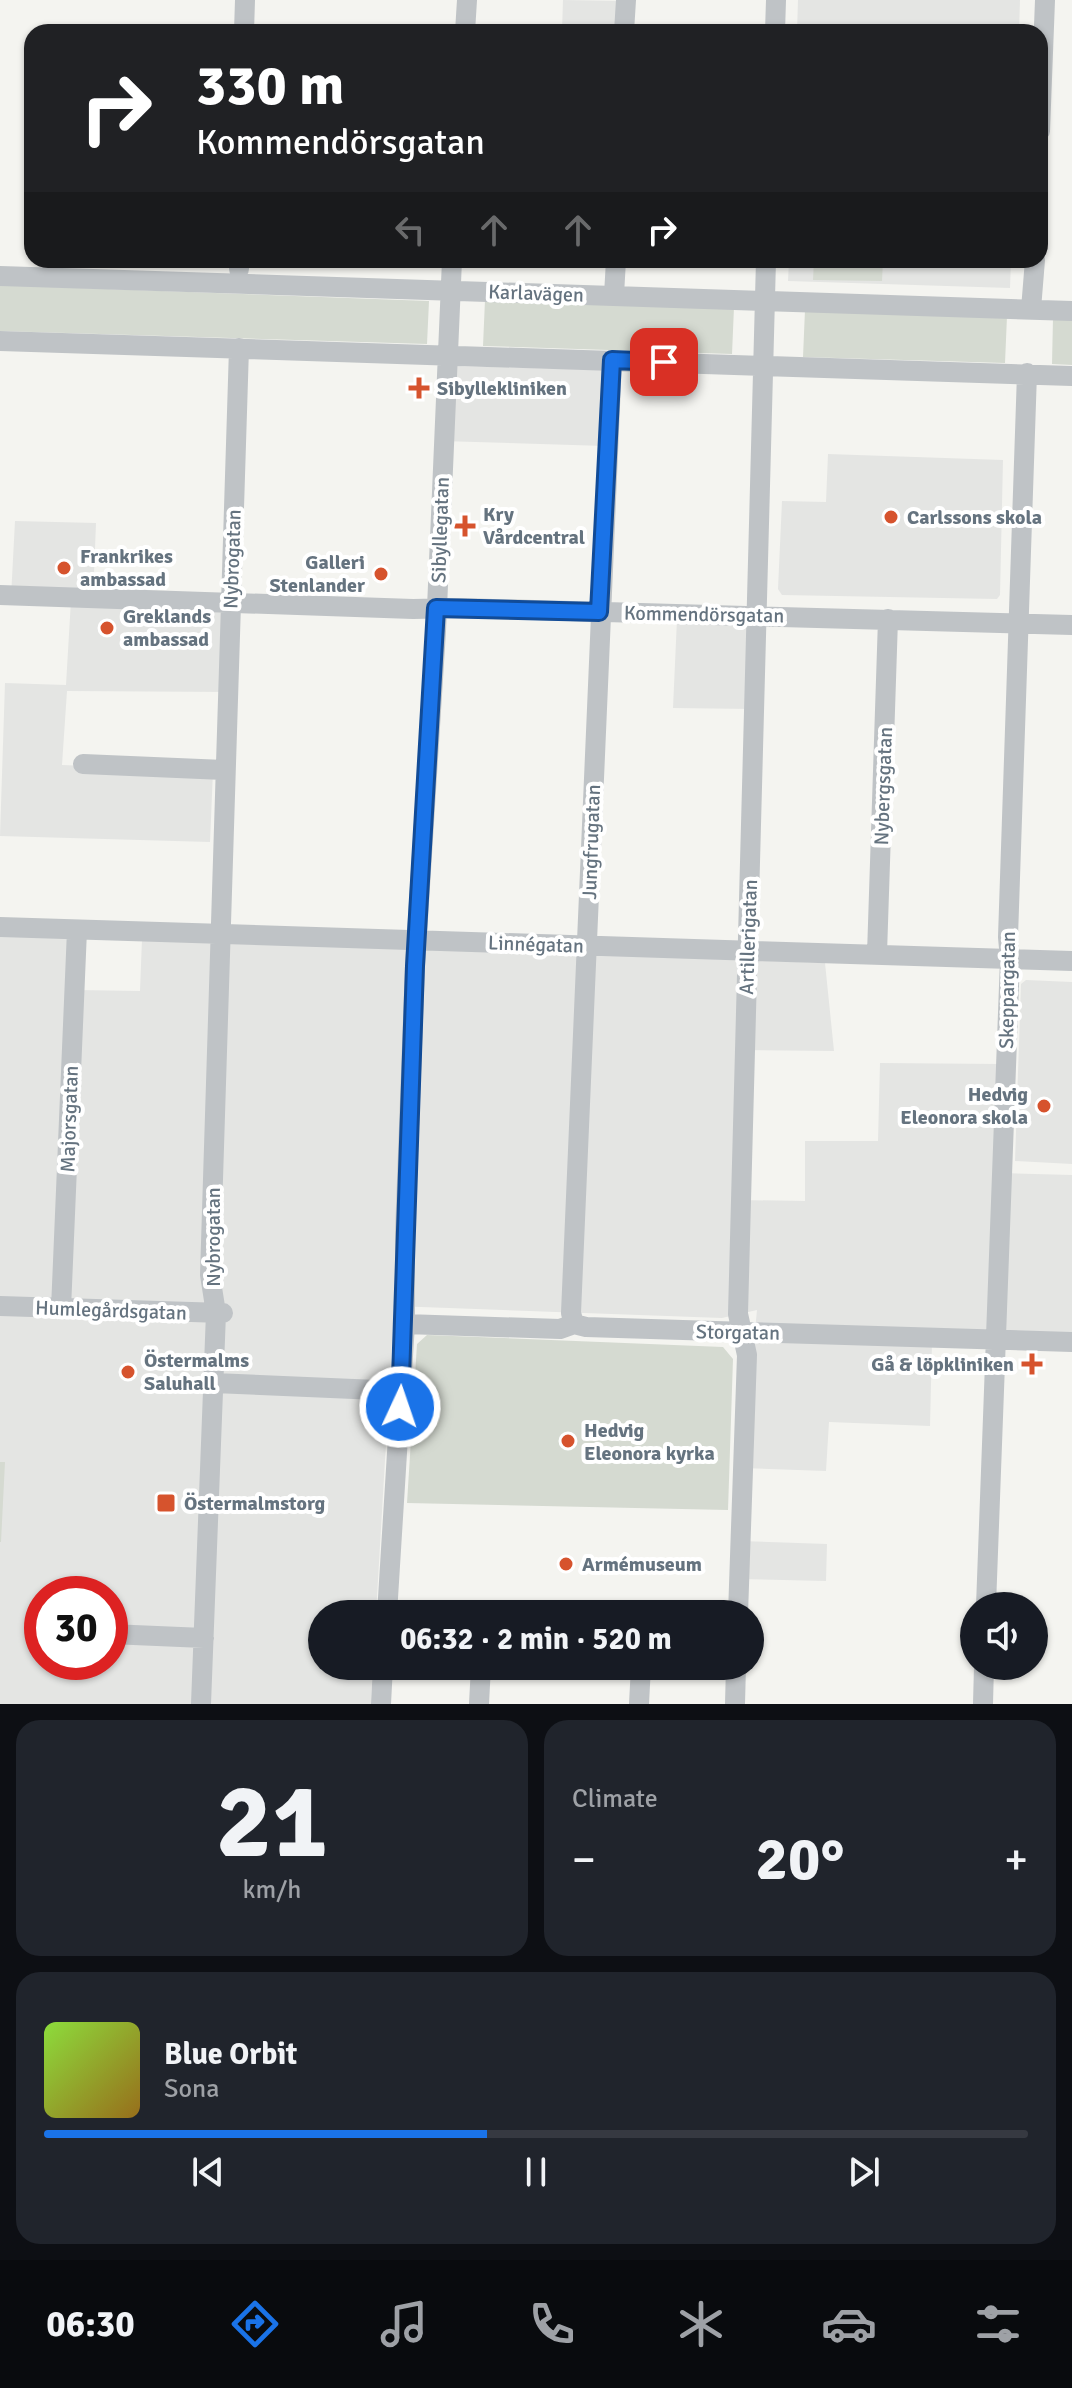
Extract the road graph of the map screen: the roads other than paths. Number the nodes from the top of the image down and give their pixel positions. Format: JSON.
{"nodes":[{"id":1,"x":245,"y":0,"type":"edge"},
{"id":2,"x":467,"y":0,"type":"edge"},
{"id":3,"x":626,"y":0,"type":"edge"},
{"id":4,"x":776,"y":0,"type":"edge"},
{"id":5,"x":1045,"y":0,"type":"edge"},
{"id":6,"x":244,"y":24,"type":"edge"},
{"id":7,"x":466,"y":24,"type":"edge"},
{"id":8,"x":624,"y":24,"type":"edge"},
{"id":9,"x":775,"y":24,"type":"edge"},
{"id":10,"x":1044,"y":24,"type":"edge"},
{"id":11,"x":451,"y":268,"type":"edge"},
{"id":12,"x":616,"y":268,"type":"edge"},
{"id":13,"x":766,"y":268,"type":"edge"},
{"id":14,"x":1034,"y":268,"type":"edge"},
{"id":15,"x":0,"y":276,"type":"edge"},
{"id":16,"x":450,"y":291,"type":"junction"},
{"id":17,"x":614,"y":295,"type":"junction"},
{"id":18,"x":766,"y":301,"type":"junction"},
{"id":19,"x":1031,"y":309,"type":"junction"},
{"id":20,"x":1072,"y":311,"type":"edge"},
{"id":21,"x":0,"y":341,"type":"edge"},
{"id":22,"x":239,"y":348,"type":"junction"},
{"id":23,"x":447,"y":355,"type":"junction"},
{"id":24,"x":612,"y":360,"type":"junction"},
{"id":25,"x":765,"y":366,"type":"junction"},
{"id":26,"x":1027,"y":373,"type":"junction"},
{"id":27,"x":1072,"y":376,"type":"edge"},
{"id":28,"x":0,"y":595,"type":"edge"},
{"id":29,"x":230,"y":602,"type":"junction"},
{"id":30,"x":436,"y":608,"type":"junction"},
{"id":31,"x":599,"y":612,"type":"junction"},
{"id":32,"x":757,"y":616,"type":"junction"},
{"id":33,"x":888,"y":619,"type":"junction"},
{"id":34,"x":1018,"y":623,"type":"junction"},
{"id":35,"x":1072,"y":625,"type":"edge"},
{"id":36,"x":83,"y":764,"type":"dead end"},
{"id":37,"x":224,"y":770,"type":"junction"},
{"id":38,"x":0,"y":927,"type":"edge"},
{"id":39,"x":77,"y":930,"type":"junction"},
{"id":40,"x":220,"y":932,"type":"junction"},
{"id":41,"x":417,"y":939,"type":"junction"},
{"id":42,"x":587,"y":946,"type":"junction"},
{"id":43,"x":747,"y":951,"type":"junction"},
{"id":44,"x":877,"y":954,"type":"junction"},
{"id":45,"x":1010,"y":959,"type":"junction"},
{"id":46,"x":1072,"y":961,"type":"edge"},
{"id":47,"x":0,"y":1306,"type":"edge"},
{"id":48,"x":61,"y":1309,"type":"junction"},
{"id":49,"x":219,"y":1313,"type":"junction"},
{"id":50,"x":405,"y":1324,"type":"junction"},
{"id":51,"x":574,"y":1324,"type":"junction"},
{"id":52,"x":742,"y":1331,"type":"junction"},
{"id":53,"x":996,"y":1340,"type":"junction"},
{"id":54,"x":1072,"y":1342,"type":"edge"},
{"id":55,"x":214,"y":1383,"type":"junction"},
{"id":56,"x":401,"y":1391,"type":"junction"},
{"id":57,"x":987,"y":1592,"type":"edge"},
{"id":58,"x":388,"y":1600,"type":"edge"},
{"id":59,"x":738,"y":1600,"type":"edge"},
{"id":60,"x":128,"y":1635,"type":"edge"},
{"id":61,"x":204,"y":1638,"type":"junction"},
{"id":62,"x":382,"y":1680,"type":"edge"},
{"id":63,"x":480,"y":1680,"type":"edge"},
{"id":64,"x":640,"y":1680,"type":"edge"},
{"id":65,"x":736,"y":1680,"type":"edge"},
{"id":66,"x":984,"y":1680,"type":"edge"},
{"id":67,"x":201,"y":1704,"type":"edge"},
{"id":68,"x":381,"y":1704,"type":"edge"},
{"id":69,"x":479,"y":1704,"type":"edge"},
{"id":70,"x":639,"y":1704,"type":"edge"},
{"id":71,"x":735,"y":1704,"type":"edge"},
{"id":72,"x":983,"y":1704,"type":"edge"}],
"edges":[{"from":1,"to":6,"type":"street"},
{"from":2,"to":7,"type":"street"},
{"from":3,"to":8,"type":"street"},
{"from":4,"to":9,"type":"street"},
{"from":5,"to":10,"type":"street"},
{"from":11,"to":16,"type":"street","name":"Sibyllegatan"},
{"from":12,"to":17,"type":"street"},
{"from":13,"to":18,"type":"street","name":"Artillerigatan"},
{"from":14,"to":19,"type":"street"},
{"from":15,"to":16,"type":"street","name":"Karlavägen"},
{"from":16,"to":17,"type":"street","name":"Karlavägen"},
{"from":16,"to":23,"type":"street","name":"Sibyllegatan"},
{"from":17,"to":18,"type":"street","name":"Karlavägen"},
{"from":18,"to":19,"type":"street","name":"Karlavägen"},
{"from":18,"to":25,"type":"street","name":"Artillerigatan"},
{"from":19,"to":20,"type":"street","name":"Karlavägen"},
{"from":21,"to":22,"type":"street"},
{"from":22,"to":23,"type":"street"},
{"from":22,"to":29,"type":"street","name":"Nybrogatan"},
{"from":23,"to":24,"type":"street"},
{"from":23,"to":30,"type":"street","name":"Sibyllegatan"},
{"from":24,"to":25,"type":"street"},
{"from":24,"to":31,"type":"street","name":"Jungfrugatan"},
{"from":25,"to":26,"type":"street"},
{"from":25,"to":32,"type":"street","name":"Artillerigatan"},
{"from":26,"to":27,"type":"street"},
{"from":26,"to":34,"type":"street","name":"Skeppargatan"},
{"from":28,"to":29,"type":"street","name":"Kommendörsgatan"},
{"from":29,"to":30,"type":"street","name":"Kommendörsgatan"},
{"from":29,"to":37,"type":"street","name":"Nybrogatan"},
{"from":30,"to":31,"type":"street","name":"Kommendörsgatan"},
{"from":30,"to":41,"type":"street","name":"Sibyllegatan"},
{"from":31,"to":32,"type":"street","name":"Kommendörsgatan"},
{"from":31,"to":42,"type":"street","name":"Jungfrugatan"},
{"from":32,"to":33,"type":"street","name":"Kommendörsgatan"},
{"from":32,"to":43,"type":"street","name":"Artillerigatan"},
{"from":33,"to":34,"type":"street","name":"Kommendörsgatan"},
{"from":33,"to":44,"type":"street","name":"Nybergsgatan"},
{"from":34,"to":35,"type":"street","name":"Kommendörsgatan"},
{"from":34,"to":45,"type":"street","name":"Skeppargatan"},
{"from":36,"to":37,"type":"street"},
{"from":37,"to":40,"type":"street","name":"Nybrogatan"},
{"from":38,"to":39,"type":"street","name":"Linnégatan"},
{"from":39,"to":40,"type":"street","name":"Linnégatan"},
{"from":39,"to":48,"type":"street","name":"Majorsgatan"},
{"from":40,"to":41,"type":"street","name":"Linnégatan"},
{"from":40,"to":49,"type":"street","name":"Nybrogatan"},
{"from":41,"to":42,"type":"street","name":"Linnégatan"},
{"from":41,"to":50,"type":"street","name":"Sibyllegatan"},
{"from":42,"to":43,"type":"street","name":"Linnégatan"},
{"from":42,"to":51,"type":"street","name":"Jungfrugatan"},
{"from":43,"to":44,"type":"street","name":"Linnégatan"},
{"from":43,"to":52,"type":"street","name":"Artillerigatan"},
{"from":44,"to":45,"type":"street","name":"Linnégatan"},
{"from":45,"to":46,"type":"street","name":"Linnégatan"},
{"from":45,"to":53,"type":"street","name":"Skeppargatan"},
{"from":47,"to":48,"type":"street","name":"Humlegårdsgatan"},
{"from":48,"to":49,"type":"street","name":"Humlegårdsgatan"},
{"from":49,"to":55,"type":"street","name":"Nybrogatan"},
{"from":50,"to":51,"type":"street","name":"Storgatan"},
{"from":50,"to":56,"type":"street","name":"Sibyllegatan"},
{"from":51,"to":52,"type":"street","name":"Storgatan"},
{"from":52,"to":53,"type":"street","name":"Storgatan"},
{"from":52,"to":59,"type":"street","name":"Artillerigatan"},
{"from":53,"to":54,"type":"street","name":"Storgatan"},
{"from":53,"to":57,"type":"street","name":"Skeppargatan"},
{"from":55,"to":56,"type":"street"},
{"from":55,"to":61,"type":"street","name":"Nybrogatan"},
{"from":56,"to":58,"type":"street","name":"Sibyllegatan"},
{"from":60,"to":61,"type":"street"},
{"from":61,"to":67,"type":"street","name":"Nybrogatan"},
{"from":62,"to":68,"type":"street"},
{"from":63,"to":69,"type":"street"},
{"from":64,"to":70,"type":"street"},
{"from":65,"to":71,"type":"street"},
{"from":66,"to":72,"type":"street"}]}
